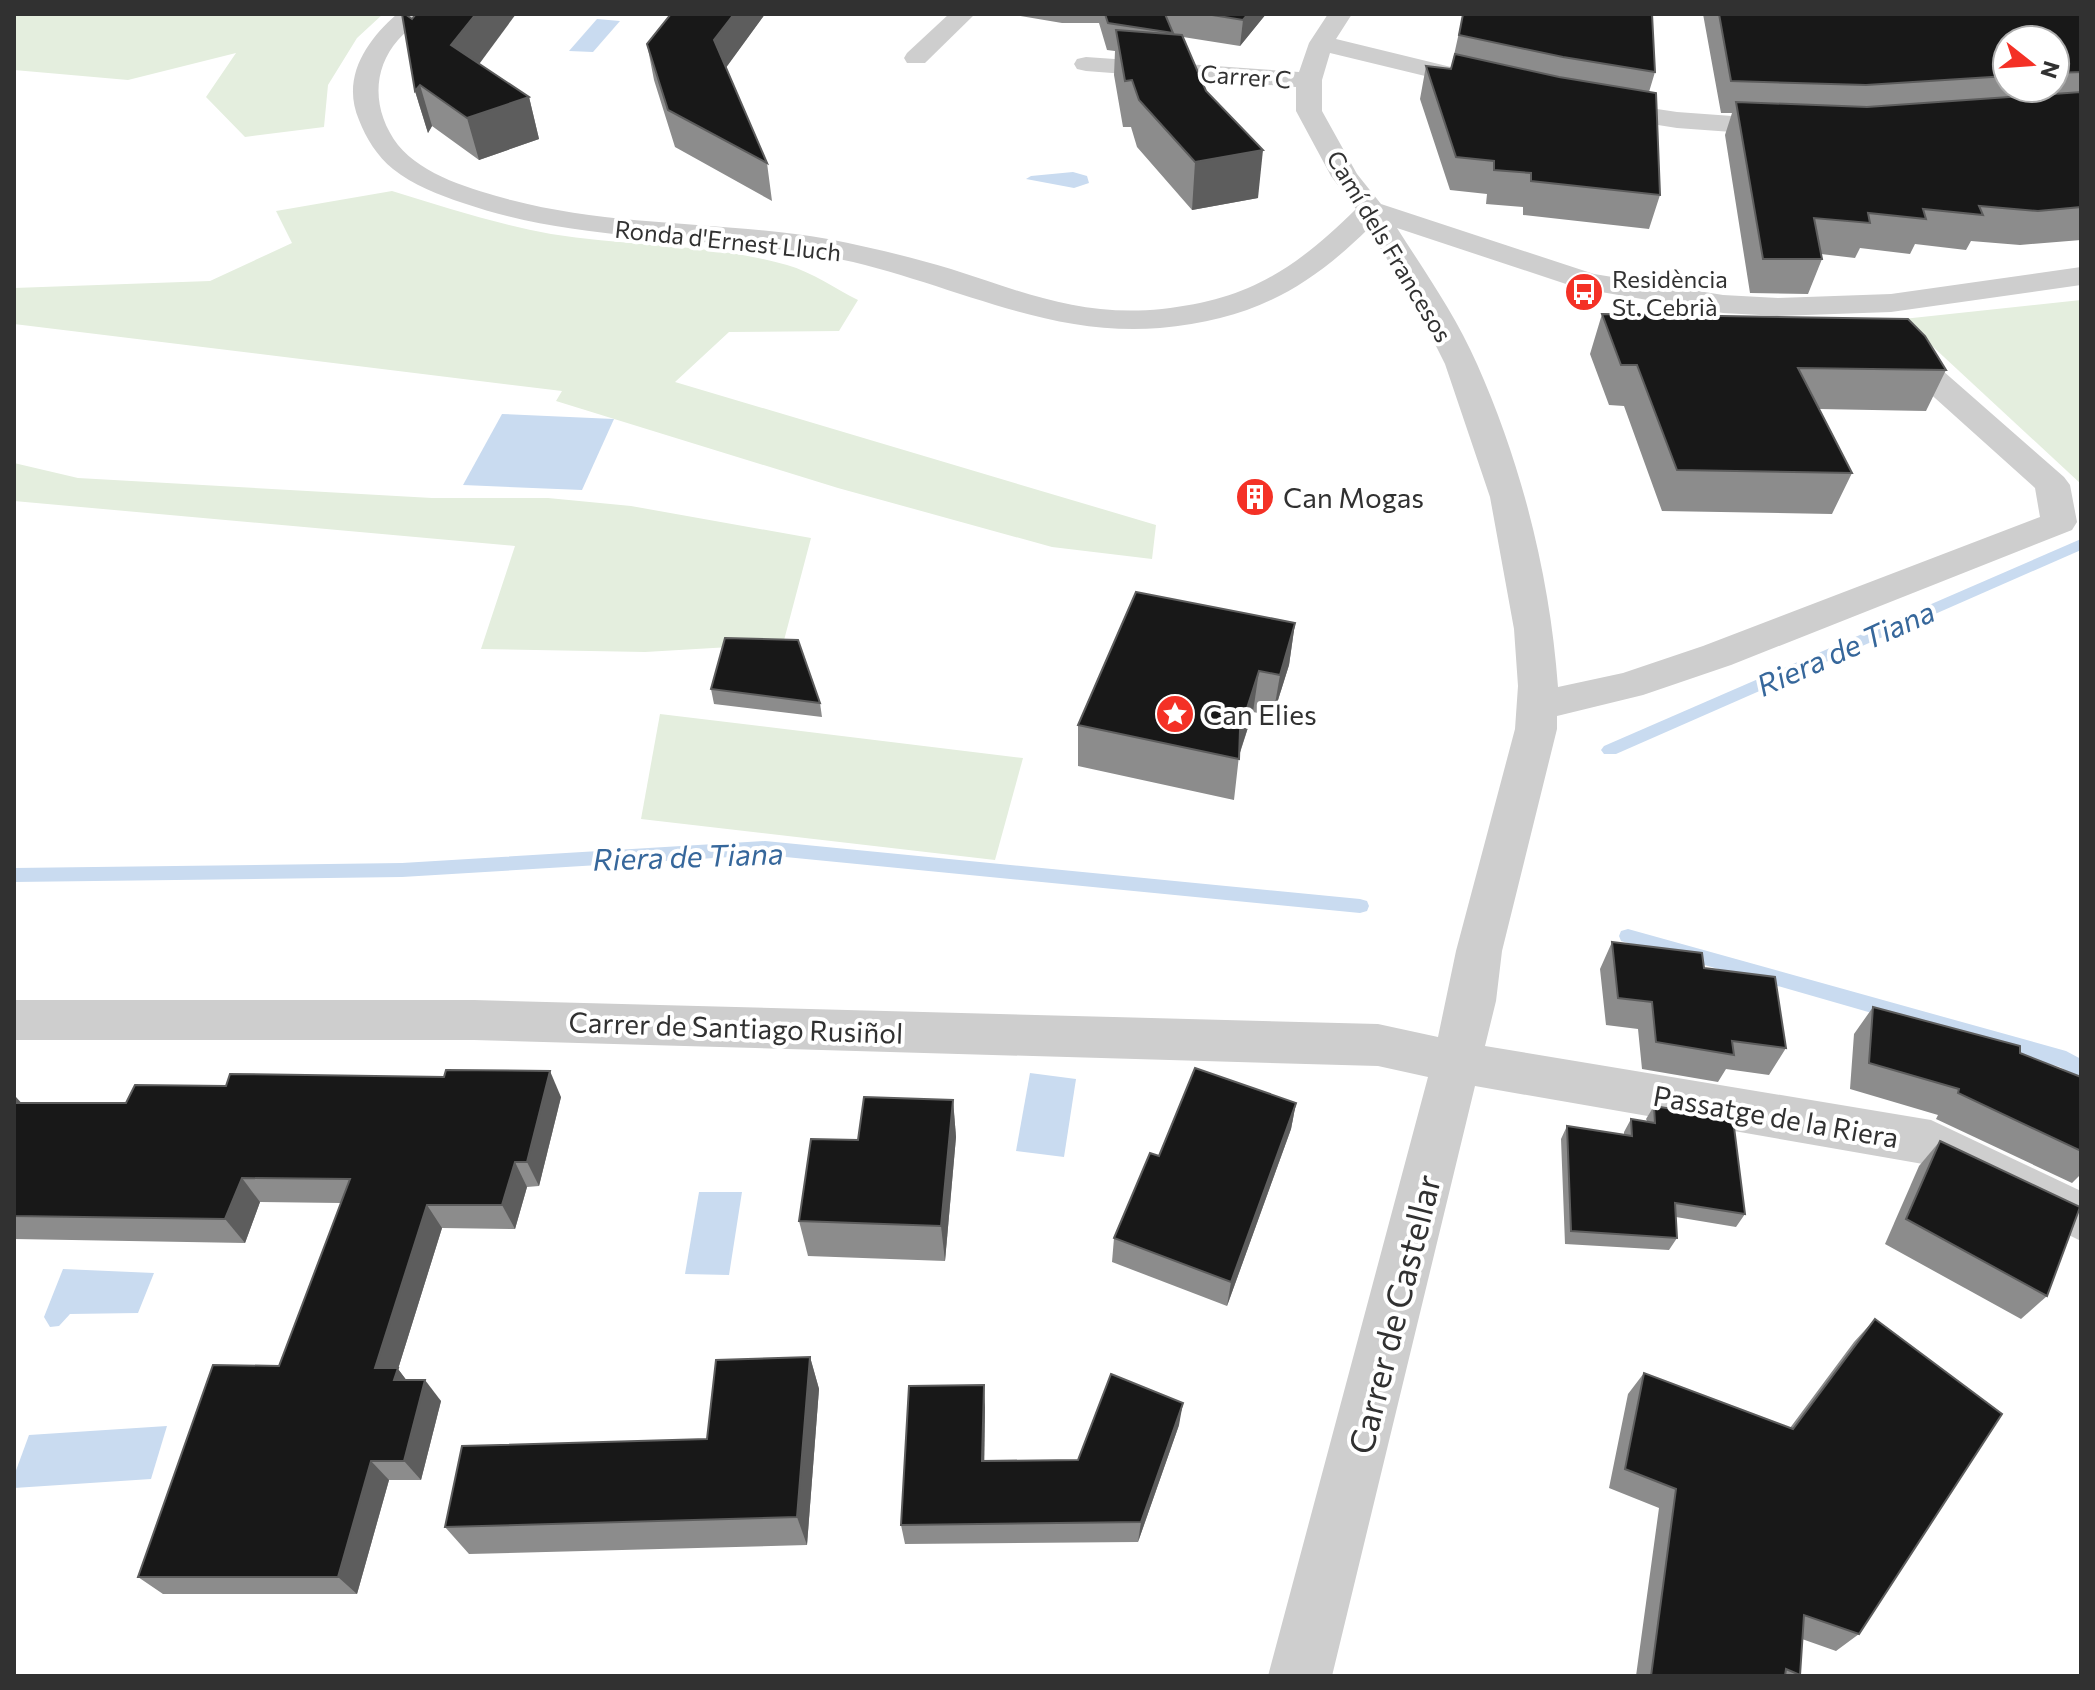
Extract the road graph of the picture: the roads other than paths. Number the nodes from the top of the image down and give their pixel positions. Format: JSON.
{"nodes":[{"id":1,"x":411,"y":14,"type":"edge"},
{"id":2,"x":963,"y":14,"type":"edge"},
{"id":3,"x":1340,"y":14,"type":"edge"},
{"id":4,"x":1321,"y":43,"type":"junction"},
{"id":5,"x":916,"y":58,"type":"dead end"},
{"id":6,"x":1086,"y":64,"type":"dead end"},
{"id":7,"x":1309,"y":80,"type":"junction"},
{"id":8,"x":1512,"y":89,"type":"edge"},
{"id":9,"x":1572,"y":103,"type":"edge"},
{"id":10,"x":1807,"y":128,"type":"edge"},
{"id":11,"x":1345,"y":176,"type":"junction"},
{"id":12,"x":1371,"y":210,"type":"junction"},
{"id":13,"x":1316,"y":258,"type":"junction"},
{"id":14,"x":2081,"y":276,"type":"edge"},
{"id":15,"x":1907,"y":356,"type":"edge"},
{"id":16,"x":1537,"y":705,"type":"junction"},
{"id":17,"x":1479,"y":951,"type":"joint"},
{"id":18,"x":14,"y":1020,"type":"edge"},
{"id":19,"x":1456,"y":1062,"type":"junction"},
{"id":20,"x":2081,"y":1217,"type":"edge"},
{"id":21,"x":1300,"y":1676,"type":"edge"}],
"edges":[{"from":1,"to":13,"type":"street","name":"Ronda d'Ernest Lluch"},
{"from":2,"to":5,"type":"street"},
{"from":3,"to":4,"type":"street","name":"Camí dels Francesos"},
{"from":4,"to":7,"type":"street","name":"Camí dels Francesos"},
{"from":4,"to":8,"type":"street"},
{"from":6,"to":7,"type":"street","name":"Carrer C"},
{"from":7,"to":11,"type":"street","name":"Camí dels Francesos"},
{"from":9,"to":10,"type":"street"},
{"from":11,"to":12,"type":"street","name":"Camí dels Francesos"},
{"from":11,"to":13,"type":"street","name":"Ronda d'Ernest Lluch"},
{"from":12,"to":13,"type":"street","name":"Ronda d'Ernest Lluch"},
{"from":12,"to":14,"type":"street"},
{"from":12,"to":16,"type":"street","name":"Camí dels Francesos"},
{"from":15,"to":16,"type":"street"},
{"from":16,"to":17,"type":"street","name":"Camí dels Francesos"},
{"from":17,"to":19,"type":"street","name":"Carrer de Castellar"},
{"from":18,"to":19,"type":"street","name":"Carrer de Santiago Rusiñol"},
{"from":19,"to":20,"type":"street","name":"Passatge de la Riera"},
{"from":19,"to":21,"type":"street","name":"Carrer de Castellar"}]}
